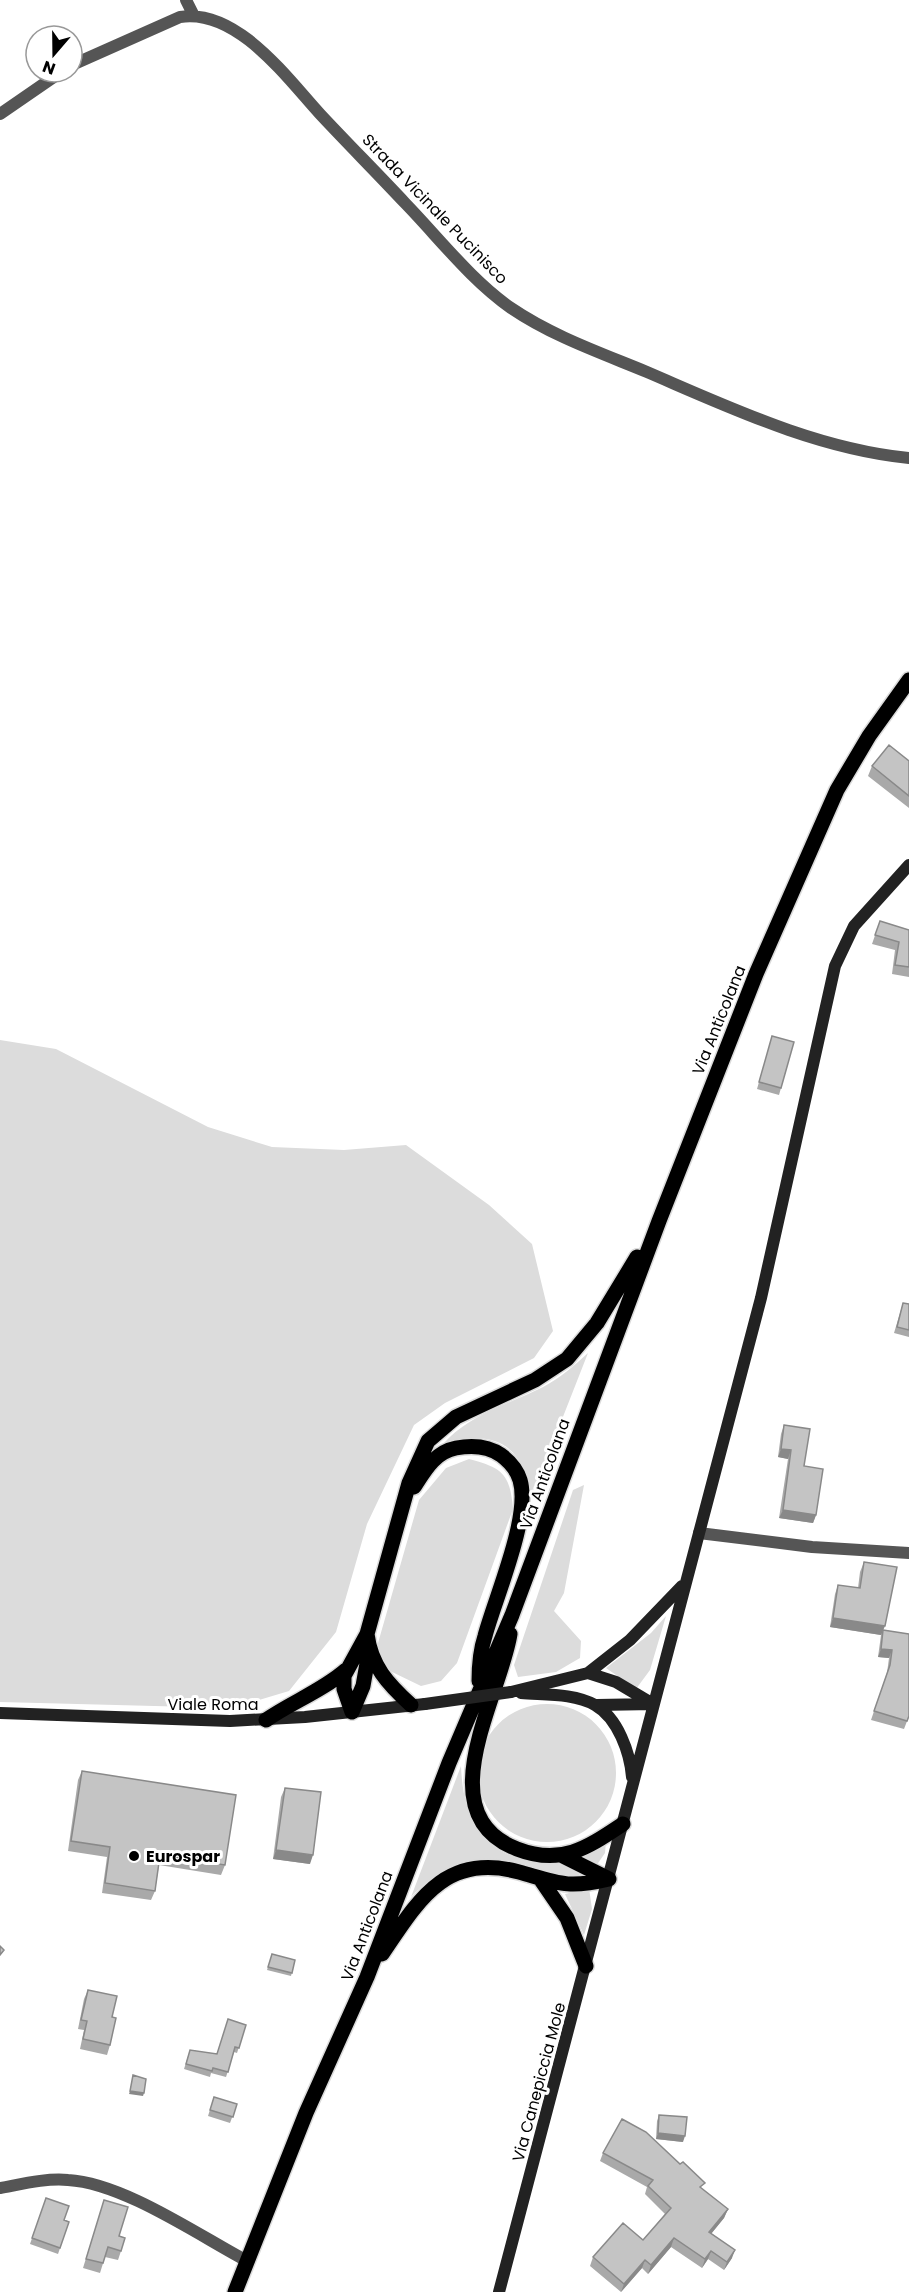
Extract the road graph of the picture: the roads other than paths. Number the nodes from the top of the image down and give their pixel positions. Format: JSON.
{"nodes":[{"id":1,"x":186,"y":0,"type":"edge"},
{"id":2,"x":194,"y":16,"type":"junction"},
{"id":3,"x":84,"y":60,"type":"edge"},
{"id":4,"x":44,"y":84,"type":"edge"},
{"id":5,"x":0,"y":114,"type":"edge"},
{"id":6,"x":909,"y":458,"type":"edge"},
{"id":7,"x":909,"y":680,"type":"edge"},
{"id":8,"x":909,"y":865,"type":"edge"},
{"id":9,"x":659,"y":1221,"type":"junction"},
{"id":10,"x":406,"y":1500,"type":"junction"},
{"id":11,"x":699,"y":1533,"type":"junction"},
{"id":12,"x":909,"y":1553,"type":"edge"},
{"id":13,"x":685,"y":1583,"type":"junction"},
{"id":14,"x":512,"y":1615,"type":"junction"},
{"id":15,"x":367,"y":1634,"type":"junction"},
{"id":16,"x":369,"y":1651,"type":"junction"},
{"id":17,"x":346,"y":1670,"type":"junction"},
{"id":18,"x":588,"y":1673,"type":"junction"},
{"id":19,"x":479,"y":1688,"type":"junction"},
{"id":20,"x":511,"y":1692,"type":"junction"},
{"id":21,"x":418,"y":1704,"type":"junction"},
{"id":22,"x":653,"y":1704,"type":"junction"},
{"id":23,"x":597,"y":1705,"type":"junction"},
{"id":24,"x":352,"y":1712,"type":"junction"},
{"id":25,"x":0,"y":1713,"type":"edge"},
{"id":26,"x":266,"y":1720,"type":"junction"},
{"id":27,"x":633,"y":1784,"type":"junction"},
{"id":28,"x":623,"y":1824,"type":"junction"},
{"id":29,"x":563,"y":1856,"type":"junction"},
{"id":30,"x":609,"y":1879,"type":"junction"},
{"id":31,"x":541,"y":1880,"type":"junction"},
{"id":32,"x":586,"y":1966,"type":"junction"},
{"id":33,"x":367,"y":1977,"type":"junction"},
{"id":34,"x":0,"y":2188,"type":"edge"},
{"id":35,"x":247,"y":2261,"type":"junction"},
{"id":36,"x":235,"y":2292,"type":"edge"},
{"id":37,"x":499,"y":2292,"type":"edge"}],
"edges":[{"from":1,"to":2,"type":"street"},
{"from":2,"to":3,"type":"street"},
{"from":2,"to":6,"type":"street","name":"Strada Vicinale Pucinisco"},
{"from":4,"to":5,"type":"street"},
{"from":7,"to":9,"type":"main road","name":"Via Anticolana"},
{"from":8,"to":11,"type":"street","name":"Via Canepiccia Mole"},
{"from":9,"to":10,"type":"main road"},
{"from":9,"to":14,"type":"main road","name":"Via Anticolana"},
{"from":10,"to":15,"type":"main road"},
{"from":10,"to":19,"type":"main road"},
{"from":11,"to":12,"type":"street"},
{"from":11,"to":13,"type":"street","name":"Via Canepiccia Mole"},
{"from":13,"to":18,"type":"street"},
{"from":13,"to":22,"type":"street","name":"Via Canepiccia Mole"},
{"from":14,"to":19,"type":"main road","name":"Via Anticolana"},
{"from":14,"to":29,"type":"main road"},
{"from":15,"to":16,"type":"main road"},
{"from":15,"to":17,"type":"main road"},
{"from":16,"to":21,"type":"main road"},
{"from":16,"to":24,"type":"main road"},
{"from":17,"to":24,"type":"main road"},
{"from":17,"to":26,"type":"main road"},
{"from":18,"to":20,"type":"street"},
{"from":18,"to":22,"type":"street"},
{"from":19,"to":33,"type":"main road","name":"Via Anticolana"},
{"from":20,"to":21,"type":"street","name":"Viale Roma","bridge":true},
{"from":20,"to":23,"type":"street"},
{"from":21,"to":24,"type":"street","name":"Viale Roma"},
{"from":22,"to":23,"type":"street"},
{"from":22,"to":27,"type":"street","name":"Via Canepiccia Mole"},
{"from":23,"to":27,"type":"street"},
{"from":24,"to":26,"type":"street","name":"Viale Roma"},
{"from":25,"to":26,"type":"street","name":"Viale Roma"},
{"from":27,"to":28,"type":"street","name":"Via Canepiccia Mole"},
{"from":28,"to":29,"type":"main road"},
{"from":28,"to":30,"type":"street","name":"Via Canepiccia Mole"},
{"from":29,"to":30,"type":"main road"},
{"from":30,"to":31,"type":"main road"},
{"from":30,"to":32,"type":"street","name":"Via Canepiccia Mole"},
{"from":31,"to":32,"type":"main road"},
{"from":31,"to":33,"type":"main road"},
{"from":32,"to":37,"type":"street","name":"Via Canepiccia Mole"},
{"from":33,"to":35,"type":"main road","name":"Via Anticolana"},
{"from":34,"to":35,"type":"street"},
{"from":35,"to":36,"type":"main road","name":"Via Anticolana"}]}
